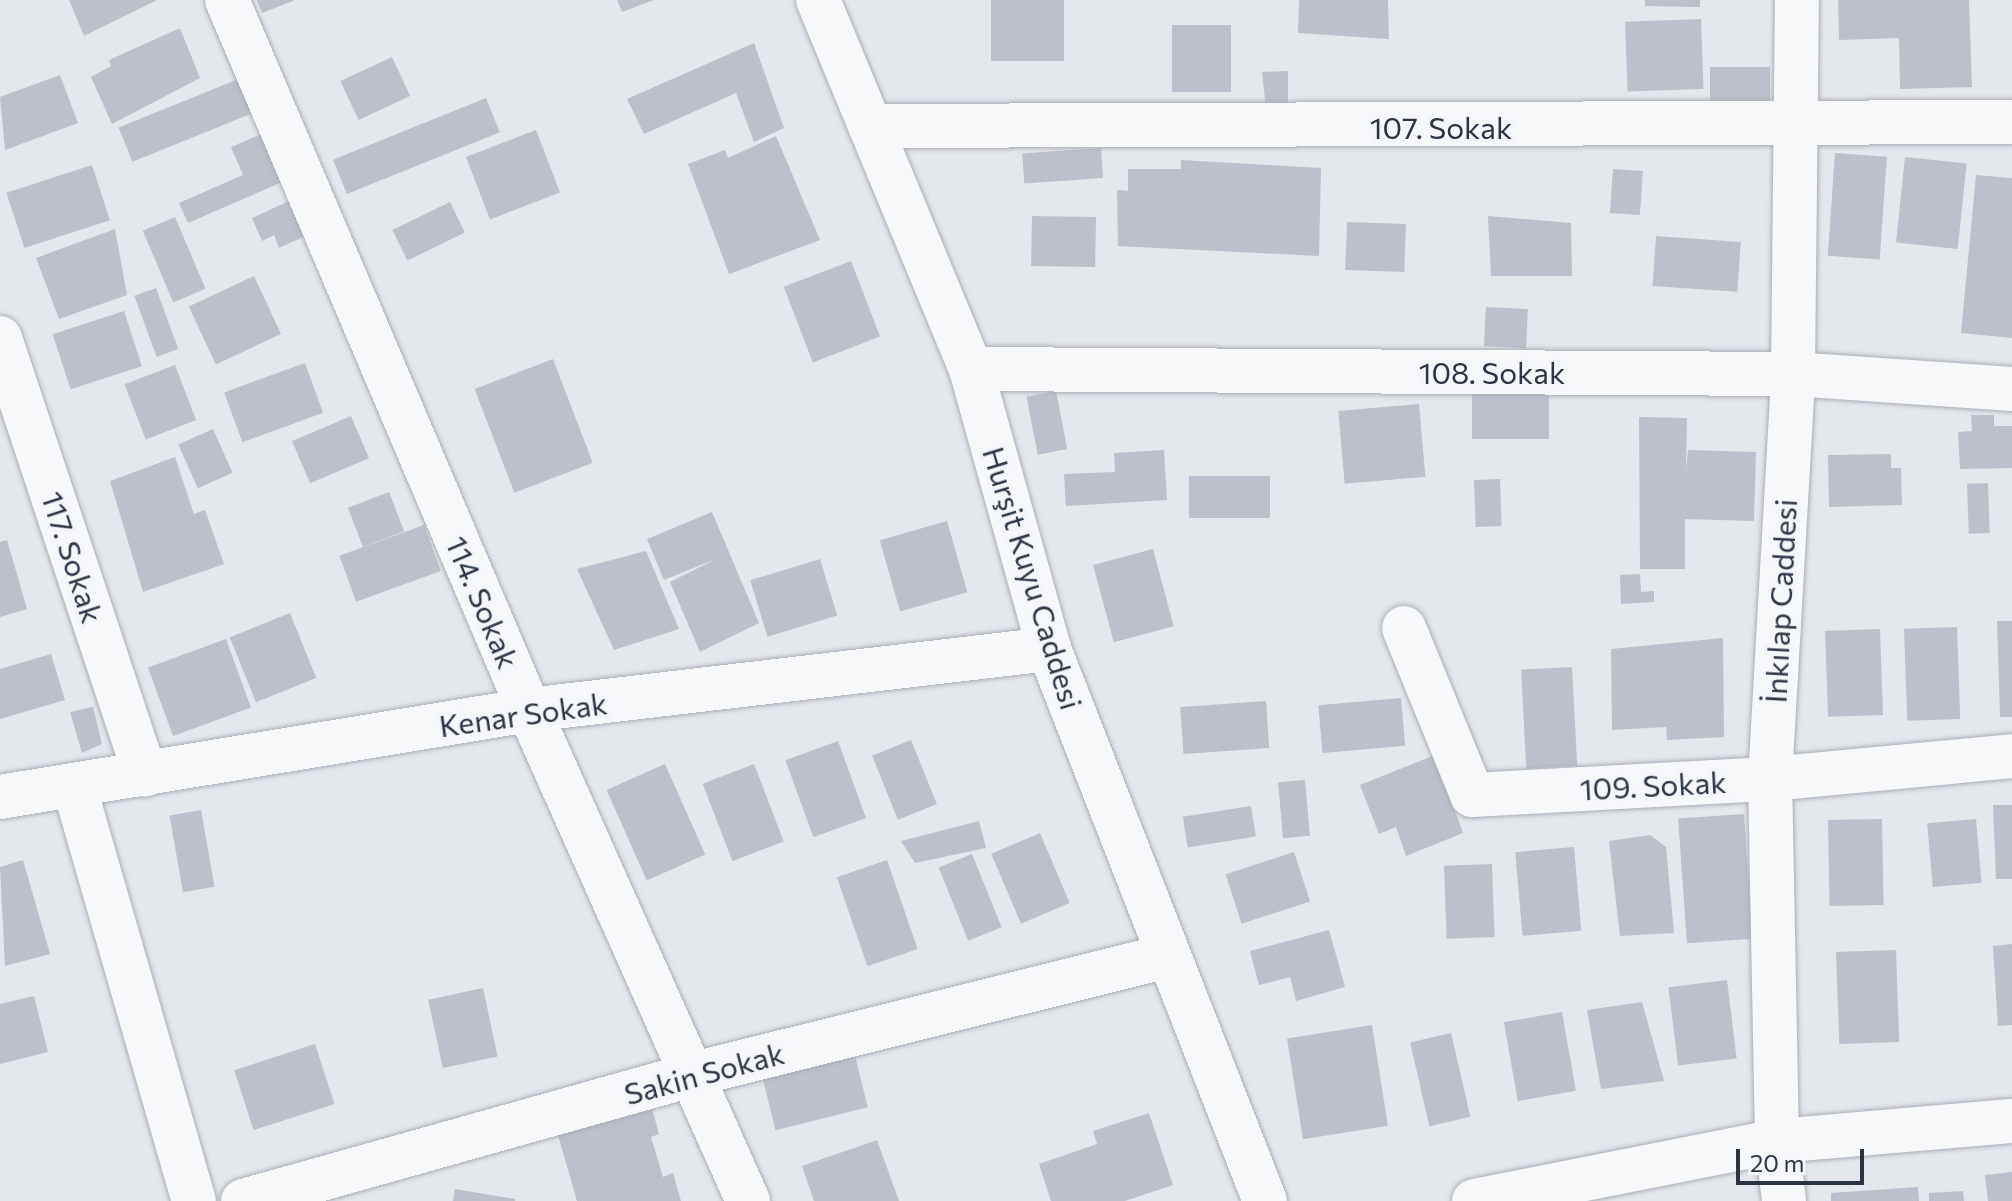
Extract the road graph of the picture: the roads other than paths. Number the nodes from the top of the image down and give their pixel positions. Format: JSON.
{"nodes":[{"id":1,"x":227,"y":0,"type":"edge"},
{"id":2,"x":818,"y":0,"type":"edge"},
{"id":3,"x":1797,"y":0,"type":"edge"},
{"id":4,"x":2012,"y":122,"type":"edge"},
{"id":5,"x":870,"y":126,"type":"junction"},
{"id":6,"x":1795,"y":127,"type":"junction"},
{"id":7,"x":0,"y":338,"type":"edge"},
{"id":8,"x":971,"y":369,"type":"junction"},
{"id":9,"x":1793,"y":374,"type":"junction"},
{"id":10,"x":2012,"y":389,"type":"edge"},
{"id":11,"x":1404,"y":628,"type":"dead end"},
{"id":12,"x":1049,"y":649,"type":"junction"},
{"id":13,"x":529,"y":710,"type":"junction"},
{"id":14,"x":2012,"y":756,"type":"edge"},
{"id":15,"x":145,"y":775,"type":"junction"},
{"id":16,"x":1770,"y":779,"type":"junction"},
{"id":17,"x":75,"y":789,"type":"junction"},
{"id":18,"x":0,"y":797,"type":"edge"},
{"id":19,"x":1168,"y":956,"type":"junction"},
{"id":20,"x":694,"y":1074,"type":"junction"},
{"id":21,"x":2012,"y":1121,"type":"edge"},
{"id":22,"x":1777,"y":1141,"type":"junction"},
{"id":23,"x":194,"y":1201,"type":"edge"},
{"id":24,"x":243,"y":1201,"type":"edge"},
{"id":25,"x":748,"y":1201,"type":"edge"},
{"id":26,"x":1265,"y":1201,"type":"edge"},
{"id":27,"x":1474,"y":1201,"type":"edge"},
{"id":28,"x":1784,"y":1201,"type":"edge"}],
"edges":[{"from":1,"to":13,"type":"street","name":"114. Sokak"},
{"from":2,"to":5,"type":"street","name":"Hurşit Kuyu Caddesi"},
{"from":3,"to":6,"type":"street","name":"İnkılap Caddesi"},
{"from":4,"to":6,"type":"street","name":"107. Sokak"},
{"from":5,"to":6,"type":"street","name":"107. Sokak"},
{"from":5,"to":8,"type":"street","name":"Hurşit Kuyu Caddesi"},
{"from":6,"to":9,"type":"street","name":"İnkılap Caddesi"},
{"from":7,"to":15,"type":"street","name":"117. Sokak"},
{"from":8,"to":9,"type":"street","name":"108. Sokak"},
{"from":8,"to":12,"type":"street","name":"Hurşit Kuyu Caddesi"},
{"from":9,"to":10,"type":"street","name":"108. Sokak"},
{"from":9,"to":16,"type":"street","name":"İnkılap Caddesi"},
{"from":11,"to":16,"type":"street","name":"109. Sokak"},
{"from":12,"to":13,"type":"street","name":"Kenar Sokak"},
{"from":12,"to":19,"type":"street","name":"Hurşit Kuyu Caddesi"},
{"from":13,"to":15,"type":"street","name":"Kenar Sokak"},
{"from":13,"to":20,"type":"street","name":"114. Sokak"},
{"from":14,"to":16,"type":"street","name":"109. Sokak"},
{"from":15,"to":17,"type":"street","name":"Kenar Sokak"},
{"from":16,"to":22,"type":"street","name":"İnkılap Caddesi"},
{"from":17,"to":18,"type":"street","name":"Kenar Sokak"},
{"from":17,"to":23,"type":"street"},
{"from":19,"to":20,"type":"street","name":"Sakin Sokak"},
{"from":19,"to":26,"type":"street","name":"Hurşit Kuyu Caddesi"},
{"from":20,"to":24,"type":"street","name":"Sakin Sokak"},
{"from":20,"to":25,"type":"street","name":"114. Sokak"},
{"from":21,"to":22,"type":"street"},
{"from":22,"to":27,"type":"street"},
{"from":22,"to":28,"type":"street","name":"İnkılap Caddesi"}]}
